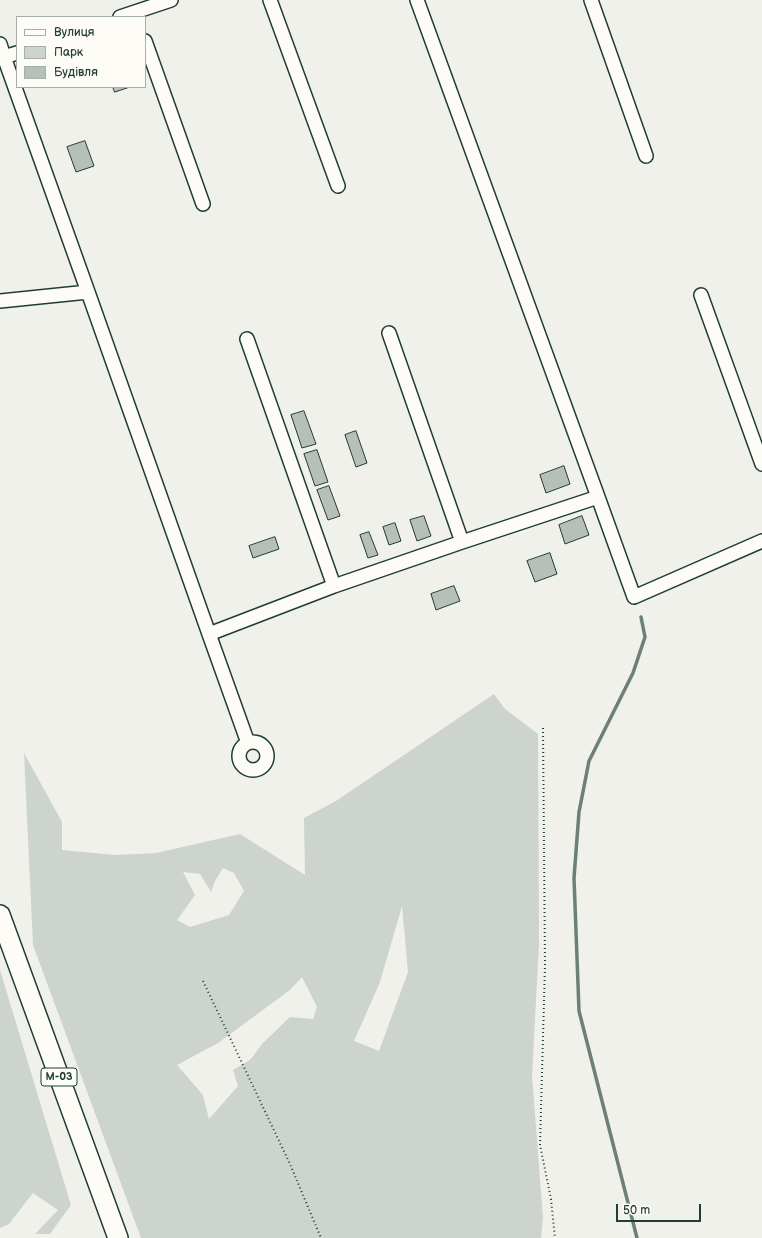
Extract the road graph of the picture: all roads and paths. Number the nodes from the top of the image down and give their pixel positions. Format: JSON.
{"nodes":[{"id":1,"x":171,"y":0,"type":"edge"},
{"id":2,"x":270,"y":0,"type":"edge"},
{"id":3,"x":417,"y":0,"type":"edge"},
{"id":4,"x":591,"y":0,"type":"edge"},
{"id":5,"x":135,"y":14,"type":"edge"},
{"id":6,"x":125,"y":16,"type":"edge"},
{"id":7,"x":0,"y":44,"type":"edge"},
{"id":8,"x":146,"y":44,"type":"edge"},
{"id":9,"x":16,"y":53,"type":"edge"},
{"id":10,"x":4,"y":57,"type":"junction"},
{"id":11,"x":646,"y":156,"type":"dead end"},
{"id":12,"x":338,"y":186,"type":"dead end"},
{"id":13,"x":203,"y":204,"type":"dead end"},
{"id":14,"x":88,"y":292,"type":"junction"},
{"id":15,"x":701,"y":295,"type":"dead end"},
{"id":16,"x":0,"y":301,"type":"edge"},
{"id":17,"x":389,"y":333,"type":"dead end"},
{"id":18,"x":247,"y":339,"type":"dead end"},
{"id":19,"x":762,"y":464,"type":"edge"},
{"id":20,"x":598,"y":497,"type":"junction"},
{"id":21,"x":762,"y":541,"type":"edge"},
{"id":22,"x":462,"y":542,"type":"junction"},
{"id":23,"x":334,"y":586,"type":"junction"},
{"id":24,"x":209,"y":634,"type":"junction"},
{"id":25,"x":543,"y":728,"type":"dead end"},
{"id":26,"x":248,"y":743,"type":"dead end"},
{"id":27,"x":0,"y":915,"type":"edge"},
{"id":28,"x":203,"y":981,"type":"dead end"},
{"id":29,"x":118,"y":1238,"type":"edge"},
{"id":30,"x":320,"y":1238,"type":"edge"},
{"id":31,"x":555,"y":1238,"type":"edge"}],
"edges":[{"from":1,"to":5,"type":"street"},
{"from":2,"to":12,"type":"street"},
{"from":3,"to":20,"type":"street"},
{"from":4,"to":11,"type":"street"},
{"from":5,"to":6,"type":"street"},
{"from":7,"to":10,"type":"street"},
{"from":8,"to":13,"type":"street"},
{"from":9,"to":10,"type":"street"},
{"from":10,"to":14,"type":"street"},
{"from":14,"to":16,"type":"street"},
{"from":14,"to":24,"type":"street"},
{"from":15,"to":19,"type":"street"},
{"from":17,"to":22,"type":"street"},
{"from":18,"to":23,"type":"street"},
{"from":20,"to":21,"type":"street"},
{"from":20,"to":22,"type":"street"},
{"from":22,"to":23,"type":"street"},
{"from":23,"to":24,"type":"street"},
{"from":24,"to":26,"type":"street"},
{"from":25,"to":31,"type":"path"},
{"from":27,"to":29,"type":"highway","number":"М-03"},
{"from":28,"to":30,"type":"path"}]}
